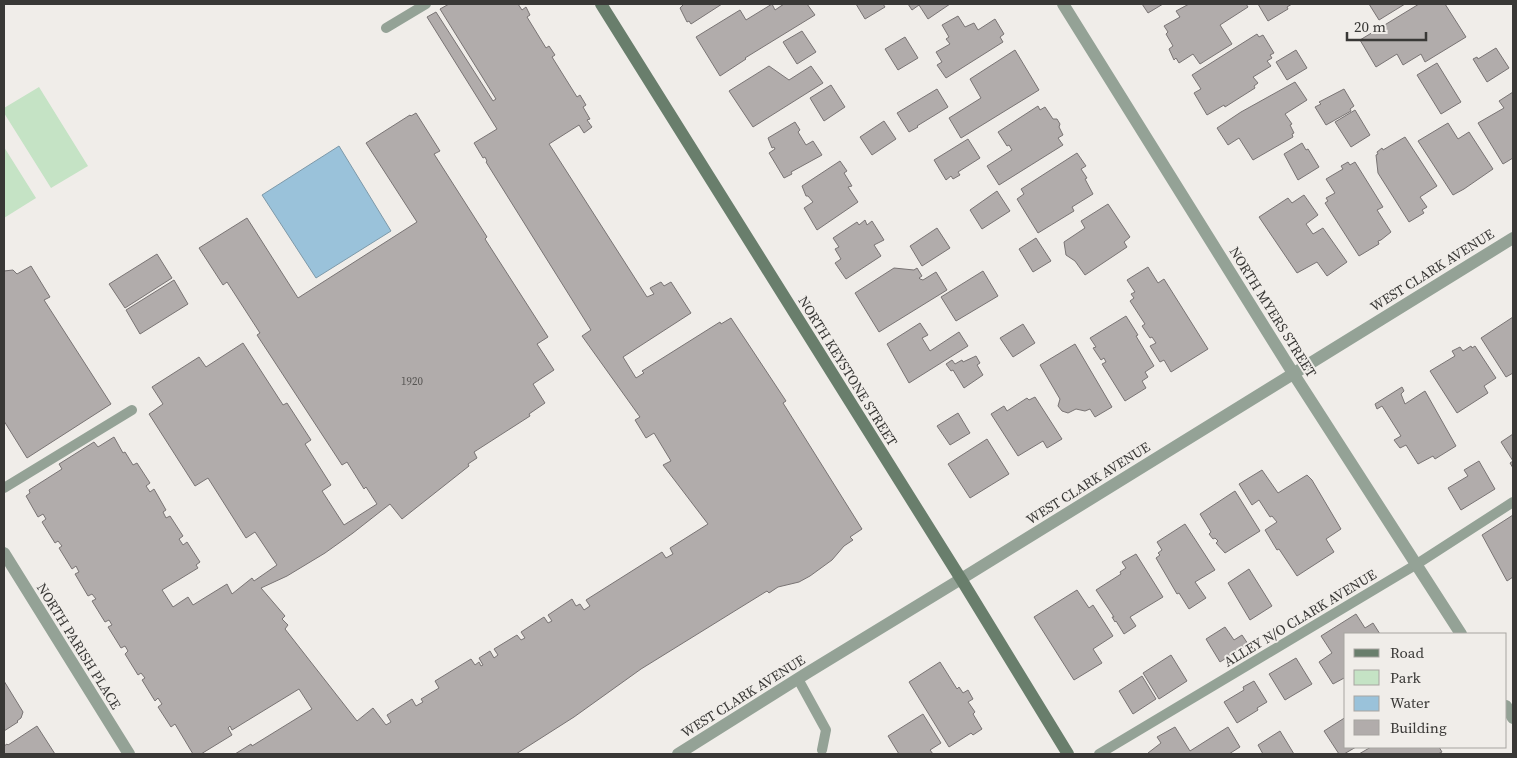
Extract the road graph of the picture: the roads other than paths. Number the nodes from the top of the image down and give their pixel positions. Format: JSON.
{"nodes":[{"id":1,"x":426,"y":4,"type":"edge"},
{"id":2,"x":601,"y":4,"type":"edge"},
{"id":3,"x":1063,"y":4,"type":"edge"},
{"id":4,"x":386,"y":28,"type":"dead end"},
{"id":5,"x":1513,"y":238,"type":"edge"},
{"id":6,"x":1293,"y":373,"type":"junction"},
{"id":7,"x":132,"y":410,"type":"dead end"},
{"id":8,"x":4,"y":488,"type":"edge"},
{"id":9,"x":1513,"y":502,"type":"edge"},
{"id":10,"x":4,"y":553,"type":"edge"},
{"id":11,"x":1417,"y":564,"type":"junction"},
{"id":12,"x":961,"y":579,"type":"junction"},
{"id":13,"x":1460,"y":633,"type":"edge"},
{"id":14,"x":798,"y":679,"type":"junction"},
{"id":15,"x":822,"y":750,"type":"dead end"},
{"id":16,"x":129,"y":754,"type":"edge"},
{"id":17,"x":678,"y":754,"type":"edge"},
{"id":18,"x":1068,"y":754,"type":"edge"},
{"id":19,"x":1098,"y":754,"type":"edge"}],
"edges":[{"from":1,"to":4,"type":"lane"},
{"from":2,"to":12,"type":"street","name":"NORTH KEYSTONE STREET"},
{"from":3,"to":6,"type":"street","name":"NORTH MYERS STREET"},
{"from":5,"to":6,"type":"street","name":"WEST CLARK AVENUE"},
{"from":6,"to":11,"type":"street","name":"NORTH MYERS STREET"},
{"from":6,"to":12,"type":"street","name":"WEST CLARK AVENUE"},
{"from":7,"to":8,"type":"lane"},
{"from":9,"to":11,"type":"lane","name":"ALLEY N/O CLARK AVENUE"},
{"from":10,"to":16,"type":"street","name":"NORTH PARISH PLACE"},
{"from":11,"to":13,"type":"street","name":"NORTH MYERS STREET"},
{"from":11,"to":19,"type":"lane","name":"ALLEY N/O CLARK AVENUE"},
{"from":12,"to":14,"type":"street","name":"WEST CLARK AVENUE"},
{"from":12,"to":18,"type":"street","name":"NORTH KEYSTONE STREET"},
{"from":14,"to":15,"type":"lane"},
{"from":14,"to":17,"type":"street","name":"WEST CLARK AVENUE"}]}
